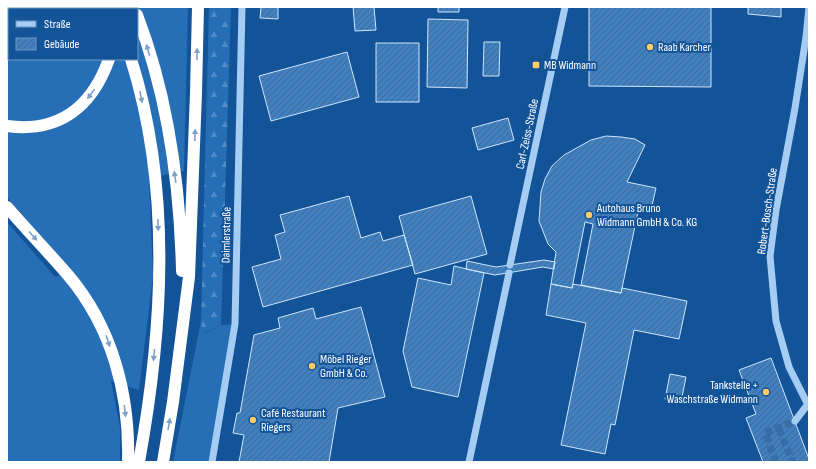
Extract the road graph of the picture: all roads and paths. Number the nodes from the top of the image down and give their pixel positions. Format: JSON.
{"nodes":[{"id":1,"x":198,"y":7,"type":"edge"},
{"id":2,"x":242,"y":7,"type":"edge"},
{"id":3,"x":565,"y":7,"type":"edge"},
{"id":4,"x":809,"y":7,"type":"edge"},
{"id":5,"x":138,"y":19,"type":"edge"},
{"id":6,"x":808,"y":37,"type":"edge"},
{"id":7,"x":109,"y":60,"type":"edge"},
{"id":8,"x":131,"y":60,"type":"edge"},
{"id":9,"x":7,"y":126,"type":"edge"},
{"id":10,"x":7,"y":207,"type":"edge"},
{"id":11,"x":183,"y":314,"type":"junction"},
{"id":12,"x":808,"y":405,"type":"edge"},
{"id":13,"x":795,"y":421,"type":"tunnel mouth"},
{"id":14,"x":128,"y":462,"type":"edge"},
{"id":15,"x":139,"y":462,"type":"edge"},
{"id":16,"x":162,"y":462,"type":"edge"},
{"id":17,"x":212,"y":462,"type":"edge"},
{"id":18,"x":469,"y":462,"type":"edge"}],
"edges":[{"from":11,"to":1,"type":"highway","one_way":true},
{"from":2,"to":17,"type":"street","name":"Daimlerstraße"},
{"from":3,"to":18,"type":"street","name":"Carl-Zeiss-Straße"},
{"from":4,"to":6,"type":"street","name":"Robert-Bosch-Straße"},
{"from":11,"to":5,"type":"highway","one_way":true},
{"from":6,"to":12,"type":"street","name":"Robert-Bosch-Straße"},
{"from":7,"to":9,"type":"highway","one_way":true},
{"from":8,"to":15,"type":"highway","one_way":true},
{"from":10,"to":14,"type":"highway","one_way":true},
{"from":16,"to":11,"type":"highway","one_way":true},
{"from":12,"to":13,"type":"street"}]}
